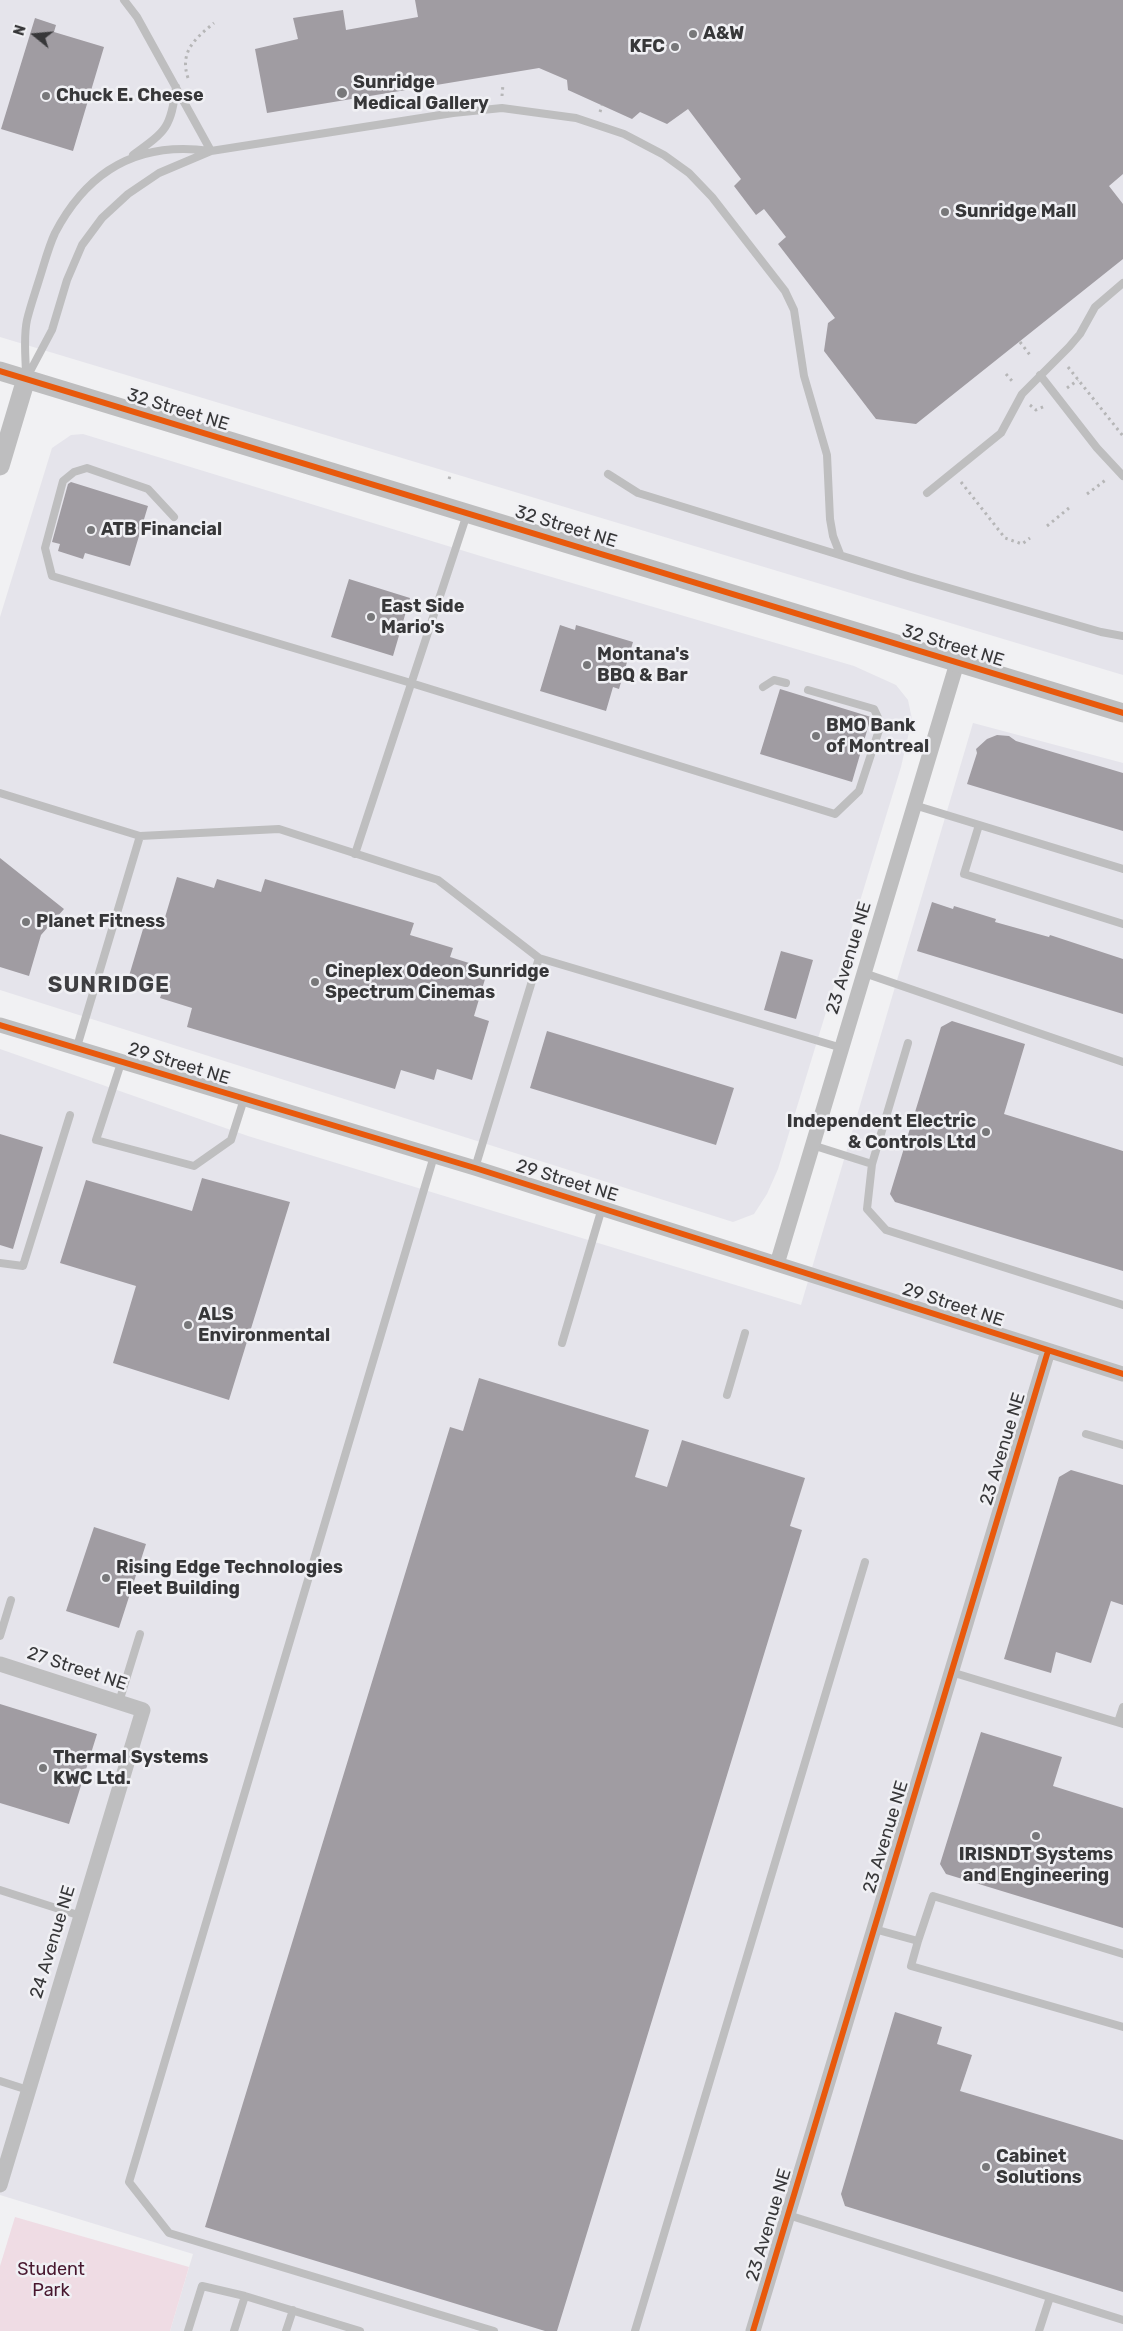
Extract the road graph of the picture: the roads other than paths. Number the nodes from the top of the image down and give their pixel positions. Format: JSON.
{"nodes":[{"id":1,"x":124,"y":0,"type":"edge"},
{"id":2,"x":176,"y":87,"type":"junction"},
{"id":3,"x":211,"y":151,"type":"junction"},
{"id":4,"x":132,"y":156,"type":"junction"},
{"id":5,"x":1123,"y":283,"type":"edge"},
{"id":6,"x":0,"y":371,"type":"edge"},
{"id":7,"x":1040,"y":375,"type":"junction"},
{"id":8,"x":26,"y":379,"type":"junction"},
{"id":9,"x":0,"y":466,"type":"edge"},
{"id":10,"x":608,"y":474,"type":"dead end"},
{"id":11,"x":1123,"y":476,"type":"edge"},
{"id":12,"x":927,"y":493,"type":"dead end"},
{"id":13,"x":468,"y":512,"type":"junction"},
{"id":14,"x":174,"y":517,"type":"dead end"},
{"id":15,"x":840,"y":554,"type":"junction"},
{"id":16,"x":1123,"y":636,"type":"edge"},
{"id":17,"x":957,"y":663,"type":"junction"},
{"id":18,"x":411,"y":683,"type":"junction"},
{"id":19,"x":786,"y":684,"type":"dead end"},
{"id":20,"x":763,"y":687,"type":"dead end"},
{"id":21,"x":808,"y":690,"type":"dead end"},
{"id":22,"x":1123,"y":713,"type":"edge"},
{"id":23,"x":0,"y":793,"type":"edge"},
{"id":24,"x":914,"y":805,"type":"junction"},
{"id":25,"x":979,"y":825,"type":"junction"},
{"id":26,"x":140,"y":836,"type":"junction"},
{"id":27,"x":355,"y":854,"type":"junction"},
{"id":28,"x":1123,"y":869,"type":"edge"},
{"id":29,"x":1123,"y":924,"type":"edge"},
{"id":30,"x":539,"y":958,"type":"junction"},
{"id":31,"x":864,"y":973,"type":"junction"},
{"id":32,"x":0,"y":1025,"type":"edge"},
{"id":33,"x":908,"y":1043,"type":"dead end"},
{"id":34,"x":842,"y":1048,"type":"junction"},
{"id":35,"x":76,"y":1050,"type":"junction"},
{"id":36,"x":1123,"y":1062,"type":"edge"},
{"id":37,"x":121,"y":1063,"type":"junction"},
{"id":38,"x":244,"y":1099,"type":"junction"},
{"id":39,"x":70,"y":1115,"type":"dead end"},
{"id":40,"x":812,"y":1144,"type":"junction"},
{"id":41,"x":434,"y":1156,"type":"junction"},
{"id":42,"x":872,"y":1164,"type":"junction"},
{"id":43,"x":475,"y":1168,"type":"junction"},
{"id":44,"x":602,"y":1208,"type":"junction"},
{"id":45,"x":0,"y":1263,"type":"edge"},
{"id":46,"x":777,"y":1264,"type":"junction"},
{"id":47,"x":1123,"y":1305,"type":"edge"},
{"id":48,"x":745,"y":1334,"type":"dead end"},
{"id":49,"x":562,"y":1343,"type":"dead end"},
{"id":50,"x":1048,"y":1351,"type":"junction"},
{"id":51,"x":1123,"y":1374,"type":"edge"},
{"id":52,"x":727,"y":1395,"type":"dead end"},
{"id":53,"x":1086,"y":1434,"type":"dead end"},
{"id":54,"x":1123,"y":1445,"type":"edge"},
{"id":55,"x":865,"y":1562,"type":"dead end"},
{"id":56,"x":11,"y":1600,"type":"dead end"},
{"id":57,"x":140,"y":1634,"type":"dead end"},
{"id":58,"x":0,"y":1636,"type":"edge"},
{"id":59,"x":0,"y":1664,"type":"edge"},
{"id":60,"x":951,"y":1672,"type":"junction"},
{"id":61,"x":119,"y":1702,"type":"junction"},
{"id":62,"x":1123,"y":1707,"type":"edge"},
{"id":63,"x":143,"y":1710,"type":"joint"},
{"id":64,"x":1121,"y":1723,"type":"edge"},
{"id":65,"x":0,"y":1890,"type":"edge"},
{"id":66,"x":80,"y":1916,"type":"junction"},
{"id":67,"x":874,"y":1929,"type":"junction"},
{"id":68,"x":918,"y":1941,"type":"junction"},
{"id":69,"x":1123,"y":1954,"type":"edge"},
{"id":70,"x":1123,"y":2027,"type":"edge"},
{"id":71,"x":0,"y":2082,"type":"edge"},
{"id":72,"x":28,"y":2090,"type":"junction"},
{"id":73,"x":0,"y":2184,"type":"edge"},
{"id":74,"x":788,"y":2215,"type":"junction"},
{"id":75,"x":245,"y":2296,"type":"junction"},
{"id":76,"x":1050,"y":2297,"type":"junction"},
{"id":77,"x":293,"y":2310,"type":"junction"},
{"id":78,"x":1123,"y":2320,"type":"edge"},
{"id":79,"x":343,"y":2329,"type":"edge"},
{"id":80,"x":188,"y":2331,"type":"edge"},
{"id":81,"x":234,"y":2331,"type":"edge"},
{"id":82,"x":286,"y":2331,"type":"edge"},
{"id":83,"x":360,"y":2331,"type":"edge"},
{"id":84,"x":494,"y":2331,"type":"edge"},
{"id":85,"x":635,"y":2331,"type":"edge"},
{"id":86,"x":753,"y":2331,"type":"edge"},
{"id":87,"x":1039,"y":2331,"type":"edge"}],
"edges":[{"from":1,"to":2,"type":"lane"},
{"from":2,"to":3,"type":"lane"},
{"from":2,"to":4,"type":"lane"},
{"from":3,"to":4,"type":"lane"},
{"from":3,"to":8,"type":"lane"},
{"from":3,"to":15,"type":"lane"},
{"from":4,"to":8,"type":"lane"},
{"from":5,"to":7,"type":"lane"},
{"from":6,"to":8,"type":"street","name":"32 Street NE"},
{"from":7,"to":11,"type":"lane"},
{"from":7,"to":12,"type":"lane"},
{"from":8,"to":9,"type":"street"},
{"from":8,"to":13,"type":"street","name":"32 Street NE"},
{"from":10,"to":15,"type":"lane"},
{"from":13,"to":17,"type":"street","name":"32 Street NE"},
{"from":13,"to":18,"type":"lane"},
{"from":14,"to":18,"type":"lane"},
{"from":15,"to":16,"type":"lane"},
{"from":17,"to":22,"type":"street","name":"32 Street NE"},
{"from":17,"to":24,"type":"street","name":"23 Avenue NE"},
{"from":18,"to":21,"type":"lane"},
{"from":18,"to":27,"type":"lane"},
{"from":19,"to":20,"type":"lane"},
{"from":23,"to":26,"type":"lane"},
{"from":24,"to":25,"type":"lane"},
{"from":24,"to":31,"type":"street","name":"23 Avenue NE"},
{"from":25,"to":28,"type":"lane"},
{"from":25,"to":29,"type":"lane"},
{"from":26,"to":27,"type":"lane"},
{"from":26,"to":35,"type":"lane"},
{"from":27,"to":30,"type":"lane"},
{"from":30,"to":34,"type":"lane"},
{"from":30,"to":43,"type":"lane"},
{"from":31,"to":34,"type":"street","name":"23 Avenue NE"},
{"from":31,"to":36,"type":"lane"},
{"from":32,"to":35,"type":"street","name":"29 Street NE"},
{"from":33,"to":42,"type":"lane"},
{"from":34,"to":40,"type":"street","name":"23 Avenue NE"},
{"from":35,"to":37,"type":"street","name":"29 Street NE"},
{"from":37,"to":38,"type":"street","name":"29 Street NE"},
{"from":37,"to":38,"type":"lane"},
{"from":38,"to":41,"type":"street","name":"29 Street NE"},
{"from":39,"to":45,"type":"lane"},
{"from":40,"to":42,"type":"lane"},
{"from":40,"to":46,"type":"street","name":"23 Avenue NE"},
{"from":41,"to":43,"type":"street","name":"29 Street NE"},
{"from":41,"to":84,"type":"lane"},
{"from":42,"to":47,"type":"lane"},
{"from":43,"to":44,"type":"street","name":"29 Street NE"},
{"from":44,"to":46,"type":"street","name":"29 Street NE"},
{"from":44,"to":49,"type":"lane"},
{"from":46,"to":50,"type":"street","name":"29 Street NE"},
{"from":48,"to":52,"type":"lane"},
{"from":50,"to":51,"type":"street","name":"29 Street NE"},
{"from":50,"to":60,"type":"street","name":"23 Avenue NE"},
{"from":53,"to":54,"type":"lane"},
{"from":55,"to":85,"type":"lane"},
{"from":56,"to":58,"type":"lane"},
{"from":57,"to":61,"type":"lane"},
{"from":59,"to":61,"type":"street","name":"27 Street NE"},
{"from":60,"to":64,"type":"lane"},
{"from":60,"to":67,"type":"street","name":"23 Avenue NE"},
{"from":61,"to":63,"type":"street","name":"27 Street NE"},
{"from":62,"to":64,"type":"lane"},
{"from":63,"to":66,"type":"street","name":"24 Avenue NE"},
{"from":65,"to":66,"type":"lane"},
{"from":66,"to":72,"type":"street","name":"24 Avenue NE"},
{"from":67,"to":68,"type":"lane"},
{"from":67,"to":74,"type":"street","name":"23 Avenue NE"},
{"from":68,"to":69,"type":"lane"},
{"from":68,"to":70,"type":"lane"},
{"from":71,"to":72,"type":"lane"},
{"from":72,"to":73,"type":"street","name":"24 Avenue NE"},
{"from":74,"to":76,"type":"lane"},
{"from":74,"to":86,"type":"street","name":"23 Avenue NE"},
{"from":75,"to":77,"type":"lane"},
{"from":75,"to":80,"type":"lane"},
{"from":75,"to":81,"type":"lane"},
{"from":76,"to":78,"type":"lane"},
{"from":76,"to":87,"type":"lane"},
{"from":77,"to":79,"type":"lane"},
{"from":77,"to":82,"type":"lane"},
{"from":79,"to":83,"type":"lane"}]}
